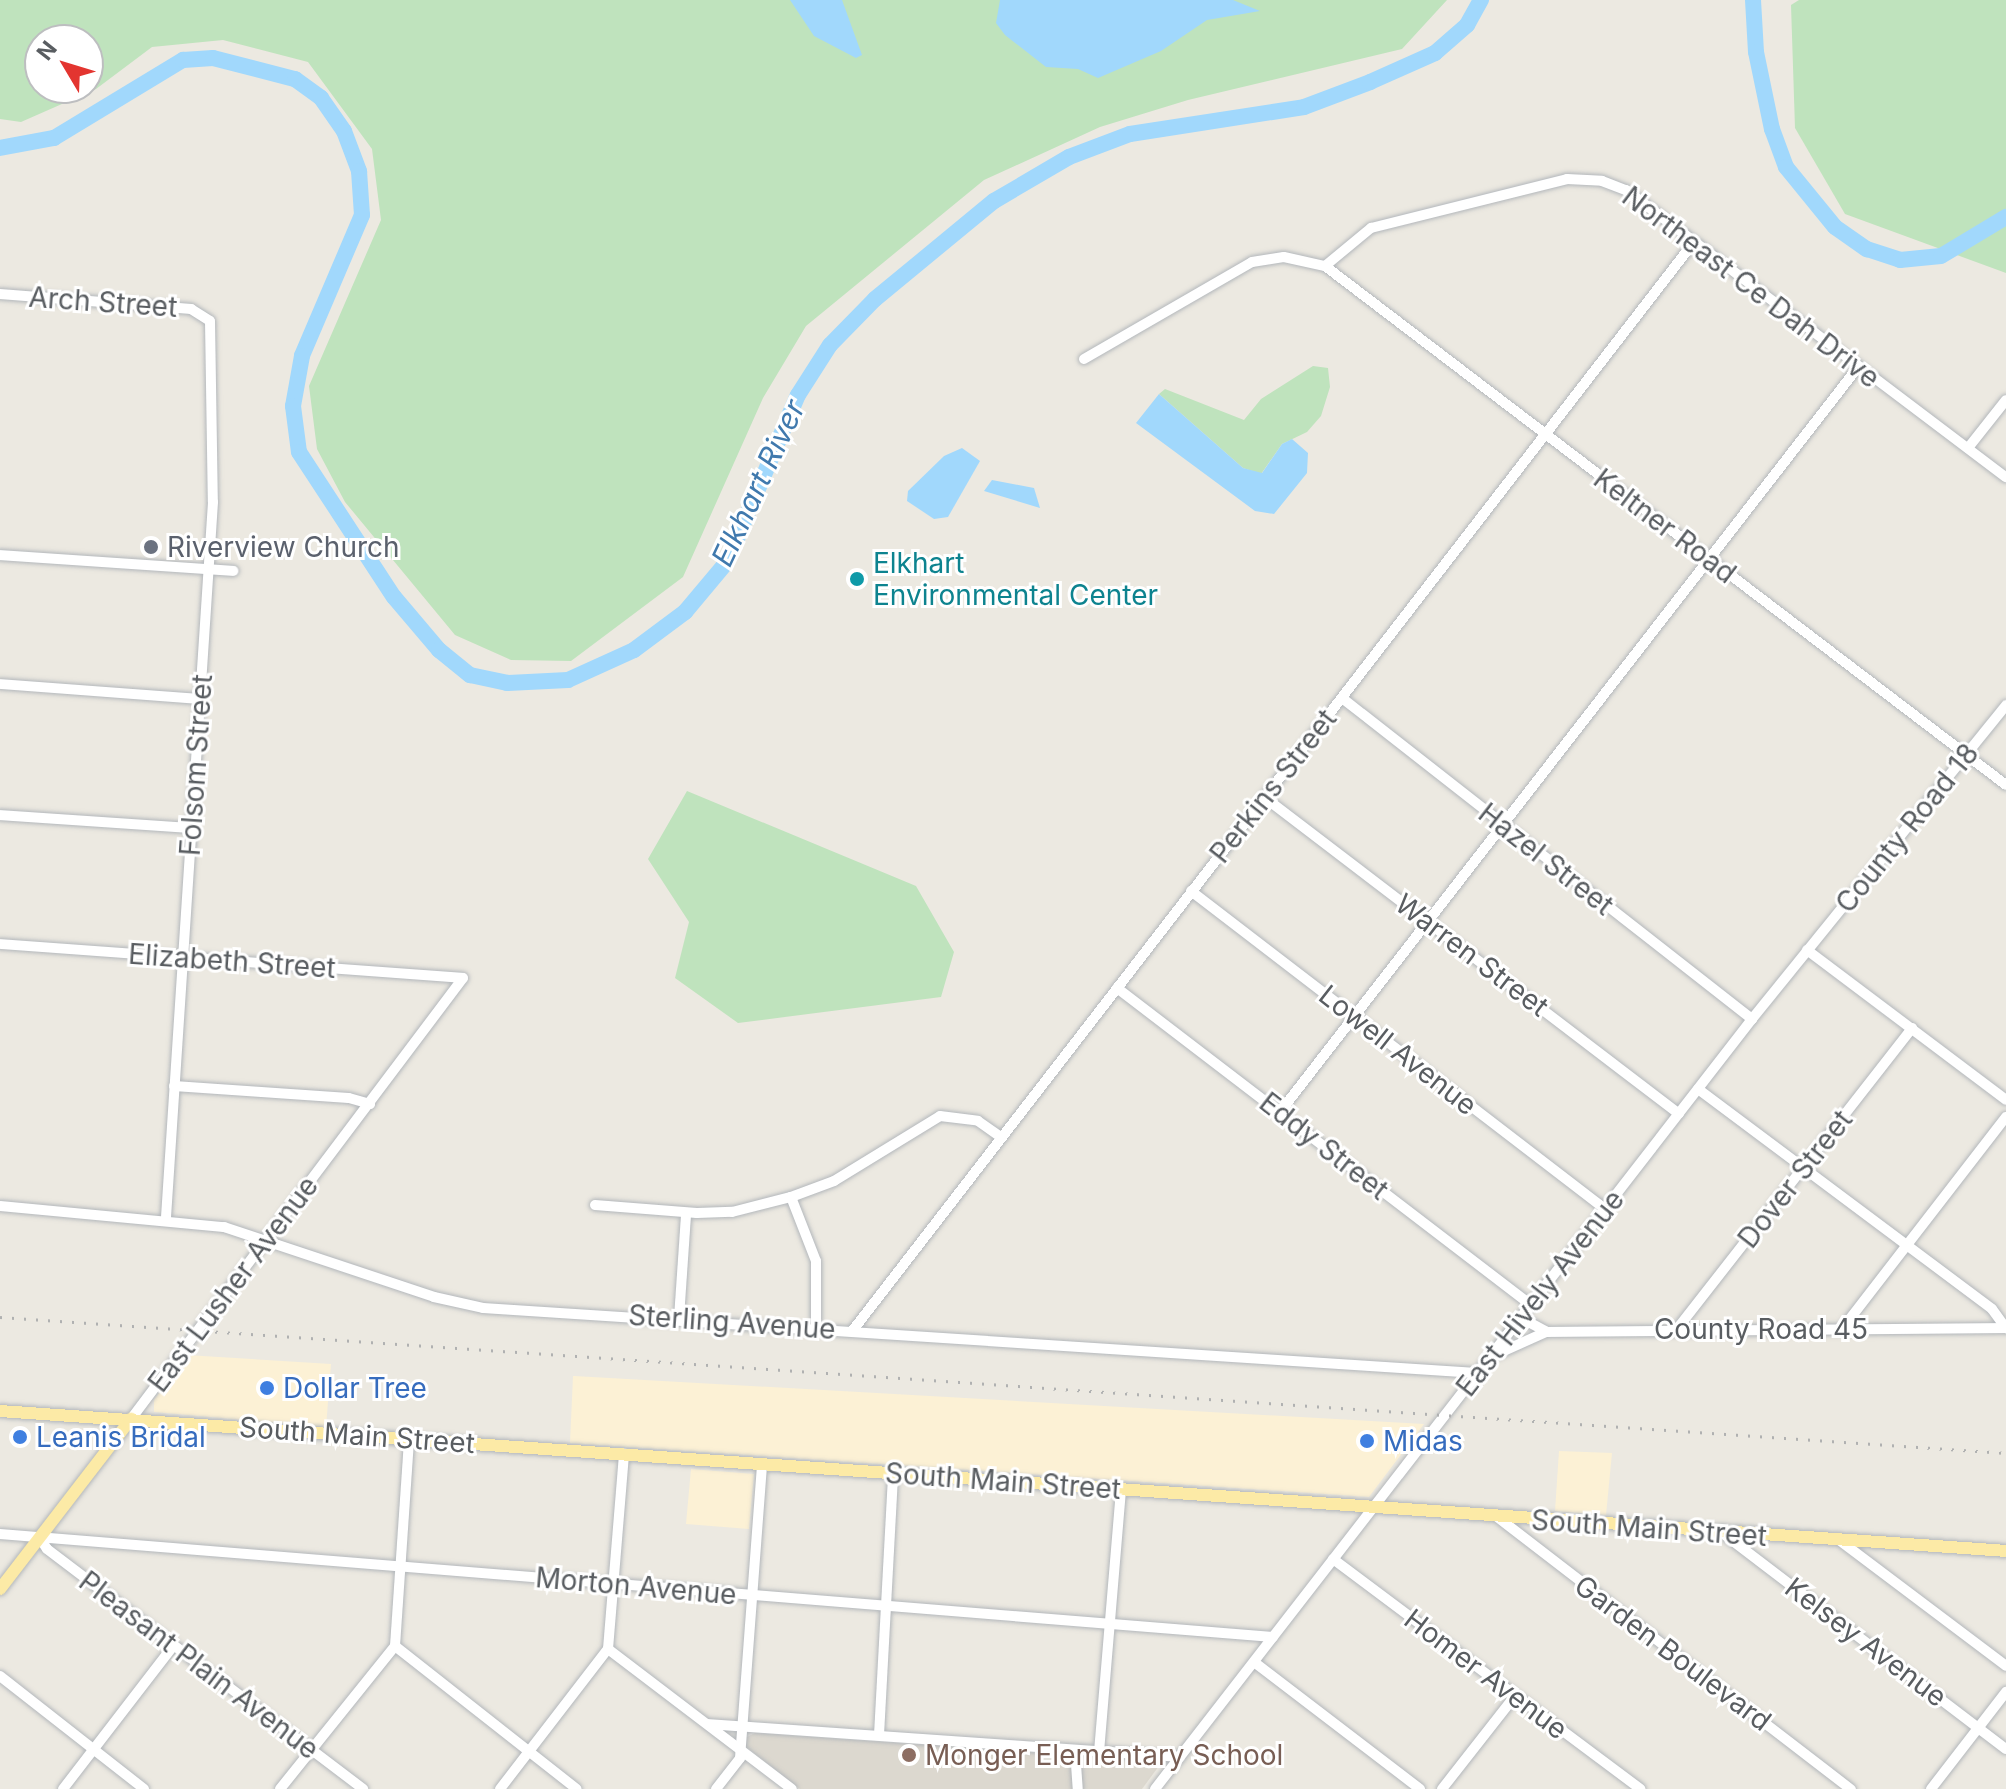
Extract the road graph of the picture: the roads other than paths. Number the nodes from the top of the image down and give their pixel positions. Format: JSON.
{"nodes":[{"id":1,"x":1694,"y":242,"type":"junction"},
{"id":2,"x":1325,"y":266,"type":"junction"},
{"id":3,"x":0,"y":294,"type":"edge"},
{"id":4,"x":206,"y":315,"type":"joint"},
{"id":5,"x":1084,"y":359,"type":"dead end"},
{"id":6,"x":1858,"y":367,"type":"junction"},
{"id":7,"x":2006,"y":400,"type":"edge"},
{"id":8,"x":1546,"y":435,"type":"junction"},
{"id":9,"x":1968,"y":448,"type":"junction"},
{"id":10,"x":2006,"y":477,"type":"edge"},
{"id":11,"x":0,"y":555,"type":"edge"},
{"id":12,"x":1708,"y":560,"type":"junction"},
{"id":13,"x":208,"y":569,"type":"junction"},
{"id":14,"x":233,"y":571,"type":"dead end"},
{"id":15,"x":0,"y":684,"type":"edge"},
{"id":16,"x":1342,"y":698,"type":"junction"},
{"id":17,"x":201,"y":699,"type":"junction"},
{"id":18,"x":2006,"y":705,"type":"edge"},
{"id":19,"x":1968,"y":755,"type":"junction"},
{"id":20,"x":2006,"y":785,"type":"edge"},
{"id":21,"x":1264,"y":797,"type":"junction"},
{"id":22,"x":0,"y":815,"type":"edge"},
{"id":23,"x":1502,"y":825,"type":"junction"},
{"id":24,"x":193,"y":828,"type":"junction"},
{"id":25,"x":1191,"y":891,"type":"junction"},
{"id":26,"x":1428,"y":921,"type":"junction"},
{"id":27,"x":0,"y":944,"type":"edge"},
{"id":28,"x":1807,"y":950,"type":"junction"},
{"id":29,"x":182,"y":957,"type":"junction"},
{"id":30,"x":463,"y":978,"type":"joint"},
{"id":31,"x":1117,"y":988,"type":"junction"},
{"id":32,"x":1354,"y":1016,"type":"junction"},
{"id":33,"x":1752,"y":1019,"type":"junction"},
{"id":34,"x":1912,"y":1028,"type":"junction"},
{"id":35,"x":174,"y":1086,"type":"junction"},
{"id":36,"x":1698,"y":1089,"type":"junction"},
{"id":37,"x":2006,"y":1100,"type":"edge"},
{"id":38,"x":370,"y":1104,"type":"junction"},
{"id":39,"x":1280,"y":1112,"type":"junction"},
{"id":40,"x":1679,"y":1114,"type":"junction"},
{"id":41,"x":2006,"y":1117,"type":"edge"},
{"id":42,"x":1001,"y":1137,"type":"junction"},
{"id":43,"x":1803,"y":1169,"type":"junction"},
{"id":44,"x":791,"y":1197,"type":"junction"},
{"id":45,"x":595,"y":1205,"type":"dead end"},
{"id":46,"x":0,"y":1206,"type":"edge"},
{"id":47,"x":1605,"y":1209,"type":"junction"},
{"id":48,"x":686,"y":1214,"type":"junction"},
{"id":49,"x":166,"y":1217,"type":"junction"},
{"id":50,"x":265,"y":1240,"type":"junction"},
{"id":51,"x":1906,"y":1247,"type":"junction"},
{"id":52,"x":1531,"y":1305,"type":"junction"},
{"id":53,"x":679,"y":1318,"type":"junction"},
{"id":54,"x":1521,"y":1318,"type":"junction"},
{"id":55,"x":816,"y":1326,"type":"junction"},
{"id":56,"x":2006,"y":1328,"type":"edge"},
{"id":57,"x":1677,"y":1329,"type":"junction"},
{"id":58,"x":1842,"y":1329,"type":"junction"},
{"id":59,"x":853,"y":1330,"type":"junction"},
{"id":60,"x":1547,"y":1332,"type":"junction"},
{"id":61,"x":1488,"y":1359,"type":"junction"},
{"id":62,"x":1477,"y":1373,"type":"junction"},
{"id":63,"x":0,"y":1411,"type":"edge"},
{"id":64,"x":131,"y":1419,"type":"junction"},
{"id":65,"x":409,"y":1439,"type":"junction"},
{"id":66,"x":624,"y":1454,"type":"junction"},
{"id":67,"x":762,"y":1464,"type":"junction"},
{"id":68,"x":893,"y":1473,"type":"junction"},
{"id":69,"x":1121,"y":1489,"type":"junction"},
{"id":70,"x":1374,"y":1508,"type":"junction"},
{"id":71,"x":1496,"y":1516,"type":"junction"},
{"id":72,"x":0,"y":1534,"type":"edge"},
{"id":73,"x":1725,"y":1535,"type":"junction"},
{"id":74,"x":39,"y":1537,"type":"junction"},
{"id":75,"x":1839,"y":1540,"type":"junction"},
{"id":76,"x":2006,"y":1551,"type":"edge"},
{"id":77,"x":1333,"y":1559,"type":"junction"},
{"id":78,"x":400,"y":1565,"type":"junction"},
{"id":79,"x":615,"y":1585,"type":"junction"},
{"id":80,"x":0,"y":1589,"type":"edge"},
{"id":81,"x":753,"y":1596,"type":"junction"},
{"id":82,"x":890,"y":1606,"type":"junction"},
{"id":83,"x":1109,"y":1621,"type":"junction"},
{"id":84,"x":1273,"y":1637,"type":"junction"},
{"id":85,"x":173,"y":1646,"type":"junction"},
{"id":86,"x":395,"y":1646,"type":"junction"},
{"id":87,"x":608,"y":1649,"type":"junction"},
{"id":88,"x":1254,"y":1662,"type":"junction"},
{"id":89,"x":2006,"y":1666,"type":"edge"},
{"id":90,"x":0,"y":1676,"type":"edge"},
{"id":91,"x":2006,"y":1692,"type":"edge"},
{"id":92,"x":1515,"y":1696,"type":"junction"},
{"id":93,"x":708,"y":1724,"type":"junction"},
{"id":94,"x":741,"y":1725,"type":"junction"},
{"id":95,"x":1978,"y":1728,"type":"junction"},
{"id":96,"x":879,"y":1735,"type":"junction"},
{"id":97,"x":310,"y":1749,"type":"junction"},
{"id":98,"x":740,"y":1749,"type":"junction"},
{"id":99,"x":2006,"y":1749,"type":"edge"},
{"id":100,"x":93,"y":1750,"type":"junction"},
{"id":101,"x":1075,"y":1750,"type":"junction"},
{"id":102,"x":529,"y":1752,"type":"junction"},
{"id":103,"x":1099,"y":1752,"type":"junction"},
{"id":104,"x":1180,"y":1757,"type":"junction"},
{"id":105,"x":63,"y":1789,"type":"edge"},
{"id":106,"x":144,"y":1789,"type":"edge"},
{"id":107,"x":280,"y":1789,"type":"edge"},
{"id":108,"x":363,"y":1789,"type":"edge"},
{"id":109,"x":500,"y":1789,"type":"edge"},
{"id":110,"x":577,"y":1789,"type":"edge"},
{"id":111,"x":716,"y":1789,"type":"edge"},
{"id":112,"x":792,"y":1789,"type":"edge"},
{"id":113,"x":1078,"y":1789,"type":"edge"},
{"id":114,"x":1155,"y":1789,"type":"edge"},
{"id":115,"x":1420,"y":1789,"type":"edge"},
{"id":116,"x":1442,"y":1789,"type":"edge"},
{"id":117,"x":1640,"y":1789,"type":"edge"},
{"id":118,"x":1851,"y":1789,"type":"edge"},
{"id":119,"x":1931,"y":1789,"type":"edge"}],
"edges":[{"from":1,"to":2,"type":"street","name":"Northeast Ce Dah Drive"},
{"from":1,"to":6,"type":"street","name":"Northeast Ce Dah Drive"},
{"from":1,"to":8,"type":"street","name":"Perkins Street"},
{"from":2,"to":5,"type":"street"},
{"from":2,"to":8,"type":"street","name":"Keltner Road"},
{"from":3,"to":4,"type":"street","name":"Arch Street"},
{"from":4,"to":13,"type":"street","name":"Folsom Street"},
{"from":6,"to":9,"type":"street","name":"Northeast Ce Dah Drive"},
{"from":6,"to":12,"type":"street"},
{"from":7,"to":9,"type":"street"},
{"from":8,"to":12,"type":"street","name":"Keltner Road"},
{"from":8,"to":16,"type":"street","name":"Perkins Street"},
{"from":9,"to":10,"type":"street","name":"Northeast Ce Dah Drive"},
{"from":11,"to":13,"type":"street"},
{"from":12,"to":19,"type":"street","name":"Keltner Road"},
{"from":12,"to":23,"type":"street"},
{"from":13,"to":14,"type":"street"},
{"from":13,"to":17,"type":"street","name":"Folsom Street"},
{"from":15,"to":17,"type":"street"},
{"from":16,"to":21,"type":"street","name":"Perkins Street"},
{"from":16,"to":23,"type":"street","name":"Hazel Street"},
{"from":17,"to":24,"type":"street","name":"Folsom Street"},
{"from":18,"to":19,"type":"street","name":"County Road 18"},
{"from":19,"to":20,"type":"street","name":"Keltner Road"},
{"from":19,"to":28,"type":"street","name":"County Road 18"},
{"from":21,"to":25,"type":"street","name":"Perkins Street"},
{"from":21,"to":26,"type":"street","name":"Warren Street"},
{"from":22,"to":24,"type":"street"},
{"from":23,"to":26,"type":"street"},
{"from":23,"to":33,"type":"street","name":"Hazel Street"},
{"from":24,"to":29,"type":"street","name":"Folsom Street"},
{"from":25,"to":31,"type":"street","name":"Perkins Street"},
{"from":25,"to":32,"type":"street","name":"Lowell Avenue"},
{"from":26,"to":32,"type":"street"},
{"from":26,"to":40,"type":"street","name":"Warren Street"},
{"from":27,"to":29,"type":"street","name":"Elizabeth Street"},
{"from":28,"to":33,"type":"street","name":"East Hively Avenue"},
{"from":28,"to":34,"type":"street"},
{"from":29,"to":30,"type":"street","name":"Elizabeth Street"},
{"from":29,"to":35,"type":"street","name":"Folsom Street"},
{"from":30,"to":38,"type":"street","name":"East Lusher Avenue"},
{"from":31,"to":39,"type":"street","name":"Eddy Street"},
{"from":31,"to":42,"type":"street","name":"Perkins Street"},
{"from":32,"to":39,"type":"street"},
{"from":32,"to":47,"type":"street","name":"Lowell Avenue"},
{"from":33,"to":36,"type":"street","name":"East Hively Avenue"},
{"from":34,"to":37,"type":"street"},
{"from":34,"to":43,"type":"street","name":"Dover Street"},
{"from":35,"to":38,"type":"street"},
{"from":35,"to":49,"type":"street","name":"Folsom Street"},
{"from":36,"to":40,"type":"street","name":"East Hively Avenue"},
{"from":36,"to":43,"type":"street"},
{"from":38,"to":50,"type":"street","name":"East Lusher Avenue"},
{"from":39,"to":52,"type":"street","name":"Eddy Street"},
{"from":40,"to":47,"type":"street","name":"East Hively Avenue"},
{"from":41,"to":51,"type":"street"},
{"from":42,"to":44,"type":"street"},
{"from":42,"to":59,"type":"street","name":"Perkins Street"},
{"from":43,"to":51,"type":"street"},
{"from":43,"to":57,"type":"street","name":"Dover Street"},
{"from":44,"to":48,"type":"street"},
{"from":44,"to":55,"type":"street"},
{"from":45,"to":48,"type":"street"},
{"from":46,"to":49,"type":"street","name":"Sterling Avenue"},
{"from":47,"to":52,"type":"street","name":"East Hively Avenue"},
{"from":48,"to":53,"type":"street"},
{"from":49,"to":50,"type":"street","name":"Sterling Avenue"},
{"from":50,"to":53,"type":"street","name":"Sterling Avenue"},
{"from":50,"to":64,"type":"street","name":"East Lusher Avenue"},
{"from":51,"to":56,"type":"street"},
{"from":51,"to":58,"type":"street"},
{"from":52,"to":54,"type":"street","name":"East Hively Avenue"},
{"from":53,"to":55,"type":"street","name":"Sterling Avenue"},
{"from":54,"to":60,"type":"street","name":"County Road 45"},
{"from":54,"to":61,"type":"street","name":"East Hively Avenue"},
{"from":55,"to":59,"type":"street","name":"Sterling Avenue"},
{"from":56,"to":58,"type":"street","name":"County Road 45"},
{"from":57,"to":58,"type":"street","name":"County Road 45"},
{"from":57,"to":60,"type":"street","name":"County Road 45"},
{"from":59,"to":62,"type":"street","name":"Sterling Avenue"},
{"from":60,"to":61,"type":"street"},
{"from":61,"to":62,"type":"street","name":"East Hively Avenue"},
{"from":62,"to":70,"type":"street","name":"East Hively Avenue"},
{"from":63,"to":64,"type":"main road","name":"South Main Street"},
{"from":64,"to":65,"type":"main road","name":"South Main Street"},
{"from":64,"to":74,"type":"main road","name":"East Lusher Avenue"},
{"from":65,"to":66,"type":"main road","name":"South Main Street"},
{"from":65,"to":78,"type":"street"},
{"from":66,"to":67,"type":"main road","name":"South Main Street"},
{"from":66,"to":79,"type":"street"},
{"from":67,"to":68,"type":"main road","name":"South Main Street"},
{"from":67,"to":81,"type":"street"},
{"from":68,"to":69,"type":"main road","name":"South Main Street"},
{"from":68,"to":82,"type":"street"},
{"from":69,"to":70,"type":"main road","name":"South Main Street"},
{"from":69,"to":83,"type":"street"},
{"from":70,"to":71,"type":"main road","name":"South Main Street"},
{"from":70,"to":77,"type":"street","name":"East Hively Avenue"},
{"from":71,"to":73,"type":"main road","name":"South Main Street"},
{"from":71,"to":118,"type":"street","name":"Garden Boulevard"},
{"from":72,"to":74,"type":"street","name":"Morton Avenue"},
{"from":73,"to":75,"type":"main road","name":"South Main Street"},
{"from":73,"to":95,"type":"street","name":"Kelsey Avenue"},
{"from":74,"to":78,"type":"street","name":"Morton Avenue"},
{"from":74,"to":80,"type":"main road","name":"East Lusher Avenue"},
{"from":74,"to":85,"type":"street","name":"Pleasant Plain Avenue"},
{"from":75,"to":76,"type":"main road","name":"South Main Street"},
{"from":75,"to":89,"type":"street"},
{"from":77,"to":84,"type":"street","name":"East Hively Avenue"},
{"from":77,"to":92,"type":"street","name":"Homer Avenue"},
{"from":78,"to":79,"type":"street","name":"Morton Avenue"},
{"from":78,"to":86,"type":"street"},
{"from":79,"to":81,"type":"street","name":"Morton Avenue"},
{"from":79,"to":87,"type":"street"},
{"from":81,"to":82,"type":"street","name":"Morton Avenue"},
{"from":81,"to":94,"type":"street"},
{"from":82,"to":83,"type":"street","name":"Morton Avenue"},
{"from":82,"to":96,"type":"street"},
{"from":83,"to":84,"type":"street","name":"Morton Avenue"},
{"from":83,"to":103,"type":"street"},
{"from":84,"to":88,"type":"street","name":"East Hively Avenue"},
{"from":85,"to":97,"type":"street","name":"Pleasant Plain Avenue"},
{"from":85,"to":100,"type":"street"},
{"from":86,"to":97,"type":"street"},
{"from":86,"to":102,"type":"street"},
{"from":87,"to":93,"type":"street"},
{"from":87,"to":102,"type":"street"},
{"from":88,"to":104,"type":"street","name":"East Hively Avenue"},
{"from":88,"to":115,"type":"street"},
{"from":90,"to":100,"type":"street"},
{"from":91,"to":95,"type":"street"},
{"from":92,"to":116,"type":"street"},
{"from":92,"to":117,"type":"street","name":"Homer Avenue"},
{"from":93,"to":94,"type":"street"},
{"from":93,"to":98,"type":"street"},
{"from":94,"to":96,"type":"street"},
{"from":94,"to":98,"type":"street"},
{"from":95,"to":99,"type":"street","name":"Kelsey Avenue"},
{"from":95,"to":119,"type":"street"},
{"from":96,"to":101,"type":"street"},
{"from":97,"to":107,"type":"street"},
{"from":97,"to":108,"type":"street","name":"Pleasant Plain Avenue"},
{"from":98,"to":111,"type":"street"},
{"from":98,"to":112,"type":"street"},
{"from":100,"to":105,"type":"street"},
{"from":100,"to":106,"type":"street"},
{"from":101,"to":103,"type":"street"},
{"from":101,"to":113,"type":"street"},
{"from":102,"to":109,"type":"street"},
{"from":102,"to":110,"type":"street"},
{"from":103,"to":104,"type":"street"},
{"from":104,"to":114,"type":"street","name":"East Hively Avenue"}]}
